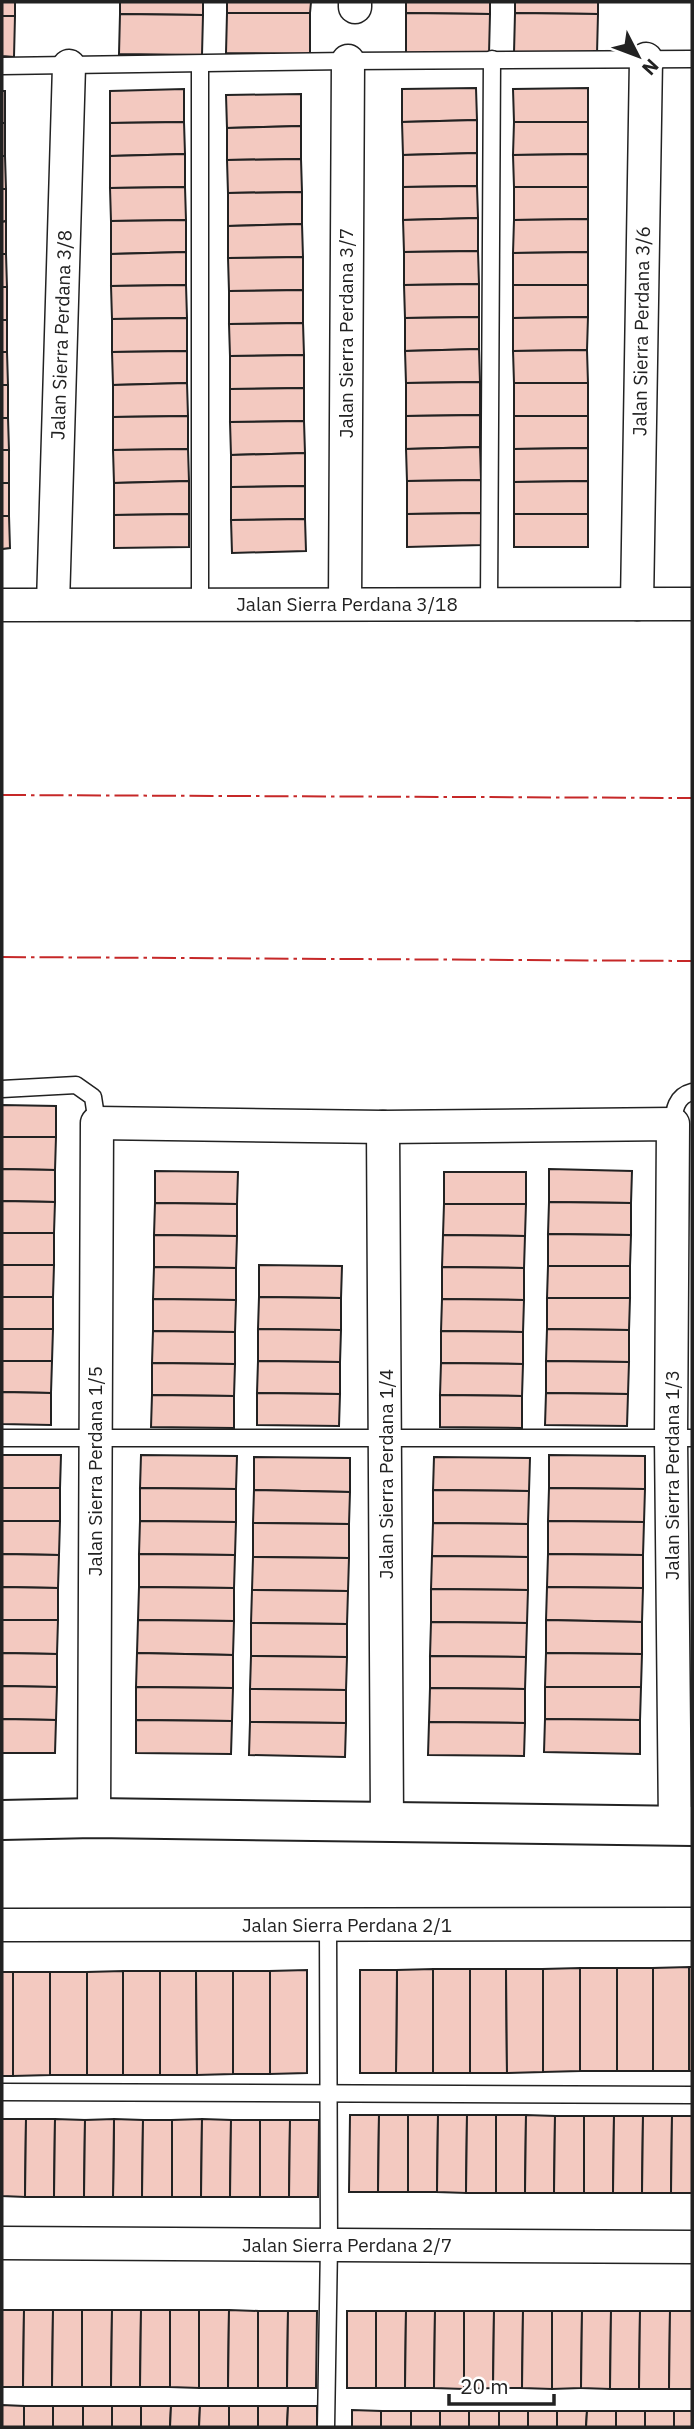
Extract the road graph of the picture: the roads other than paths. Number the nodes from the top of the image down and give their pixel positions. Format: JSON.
{"nodes":[{"id":1,"x":492,"y":59,"type":"junction"},
{"id":2,"x":646,"y":59,"type":"junction"},
{"id":3,"x":692,"y":59,"type":"edge"},
{"id":4,"x":348,"y":61,"type":"junction"},
{"id":5,"x":200,"y":64,"type":"junction"},
{"id":6,"x":2,"y":66,"type":"edge"},
{"id":7,"x":69,"y":66,"type":"junction"},
{"id":8,"x":53,"y":604,"type":"junction"},
{"id":9,"x":200,"y":604,"type":"junction"},
{"id":10,"x":345,"y":604,"type":"junction"},
{"id":11,"x":489,"y":604,"type":"junction"},
{"id":12,"x":637,"y":604,"type":"junction"},
{"id":13,"x":692,"y":604,"type":"edge"},
{"id":14,"x":2,"y":605,"type":"edge"},
{"id":15,"x":2,"y":1089,"type":"edge"},
{"id":16,"x":692,"y":1092,"type":"edge"},
{"id":17,"x":97,"y":1123,"type":"junction"},
{"id":18,"x":673,"y":1125,"type":"junction"},
{"id":19,"x":383,"y":1126,"type":"junction"},
{"id":20,"x":2,"y":1437,"type":"edge"},
{"id":21,"x":95,"y":1437,"type":"junction"},
{"id":22,"x":682,"y":1438,"type":"edge"},
{"id":23,"x":386,"y":1440,"type":"junction"},
{"id":24,"x":94,"y":1818,"type":"junction"},
{"id":25,"x":2,"y":1820,"type":"edge"},
{"id":26,"x":387,"y":1822,"type":"junction"},
{"id":27,"x":684,"y":1825,"type":"edge"},
{"id":28,"x":692,"y":1923,"type":"edge"},
{"id":29,"x":2,"y":1925,"type":"edge"},
{"id":30,"x":328,"y":1925,"type":"junction"},
{"id":31,"x":2,"y":2092,"type":"edge"},
{"id":32,"x":328,"y":2092,"type":"junction"},
{"id":33,"x":692,"y":2095,"type":"edge"},
{"id":34,"x":2,"y":2244,"type":"edge"},
{"id":35,"x":329,"y":2245,"type":"junction"},
{"id":36,"x":692,"y":2247,"type":"edge"},
{"id":37,"x":326,"y":2427,"type":"edge"}],
"edges":[{"from":1,"to":2,"type":"lane"},
{"from":1,"to":4,"type":"lane"},
{"from":1,"to":11,"type":"lane"},
{"from":2,"to":3,"type":"lane"},
{"from":2,"to":12,"type":"street","name":"Jalan Sierra Perdana 3/6"},
{"from":4,"to":5,"type":"lane"},
{"from":4,"to":10,"type":"street","name":"Jalan Sierra Perdana 3/7"},
{"from":5,"to":7,"type":"lane"},
{"from":5,"to":9,"type":"lane"},
{"from":6,"to":7,"type":"lane"},
{"from":7,"to":8,"type":"street","name":"Jalan Sierra Perdana 3/8"},
{"from":8,"to":9,"type":"street","name":"Jalan Sierra Perdana 3/18"},
{"from":8,"to":14,"type":"street","name":"Jalan Sierra Perdana 3/18"},
{"from":9,"to":10,"type":"street","name":"Jalan Sierra Perdana 3/18"},
{"from":10,"to":11,"type":"street","name":"Jalan Sierra Perdana 3/18"},
{"from":11,"to":12,"type":"street","name":"Jalan Sierra Perdana 3/18"},
{"from":12,"to":13,"type":"street","name":"Jalan Sierra Perdana 3/18"},
{"from":15,"to":17,"type":"lane"},
{"from":16,"to":18,"type":"lane"},
{"from":17,"to":19,"type":"street"},
{"from":17,"to":21,"type":"street","name":"Jalan Sierra Perdana 1/5"},
{"from":18,"to":19,"type":"street"},
{"from":18,"to":22,"type":"street","name":"Jalan Sierra Perdana 1/3"},
{"from":19,"to":23,"type":"street","name":"Jalan Sierra Perdana 1/4"},
{"from":20,"to":21,"type":"lane"},
{"from":21,"to":23,"type":"lane"},
{"from":21,"to":24,"type":"street","name":"Jalan Sierra Perdana 1/5"},
{"from":22,"to":23,"type":"lane"},
{"from":22,"to":27,"type":"street","name":"Jalan Sierra Perdana 1/3"},
{"from":23,"to":26,"type":"street","name":"Jalan Sierra Perdana 1/4"},
{"from":24,"to":25,"type":"street"},
{"from":24,"to":26,"type":"street"},
{"from":26,"to":27,"type":"street"},
{"from":28,"to":30,"type":"street","name":"Jalan Sierra Perdana 2/1"},
{"from":29,"to":30,"type":"street","name":"Jalan Sierra Perdana 2/1"},
{"from":30,"to":32,"type":"lane"},
{"from":31,"to":32,"type":"lane"},
{"from":32,"to":33,"type":"lane"},
{"from":32,"to":35,"type":"lane"},
{"from":34,"to":35,"type":"street","name":"Jalan Sierra Perdana 2/7"},
{"from":35,"to":36,"type":"street","name":"Jalan Sierra Perdana 2/7"},
{"from":35,"to":37,"type":"lane"}]}
